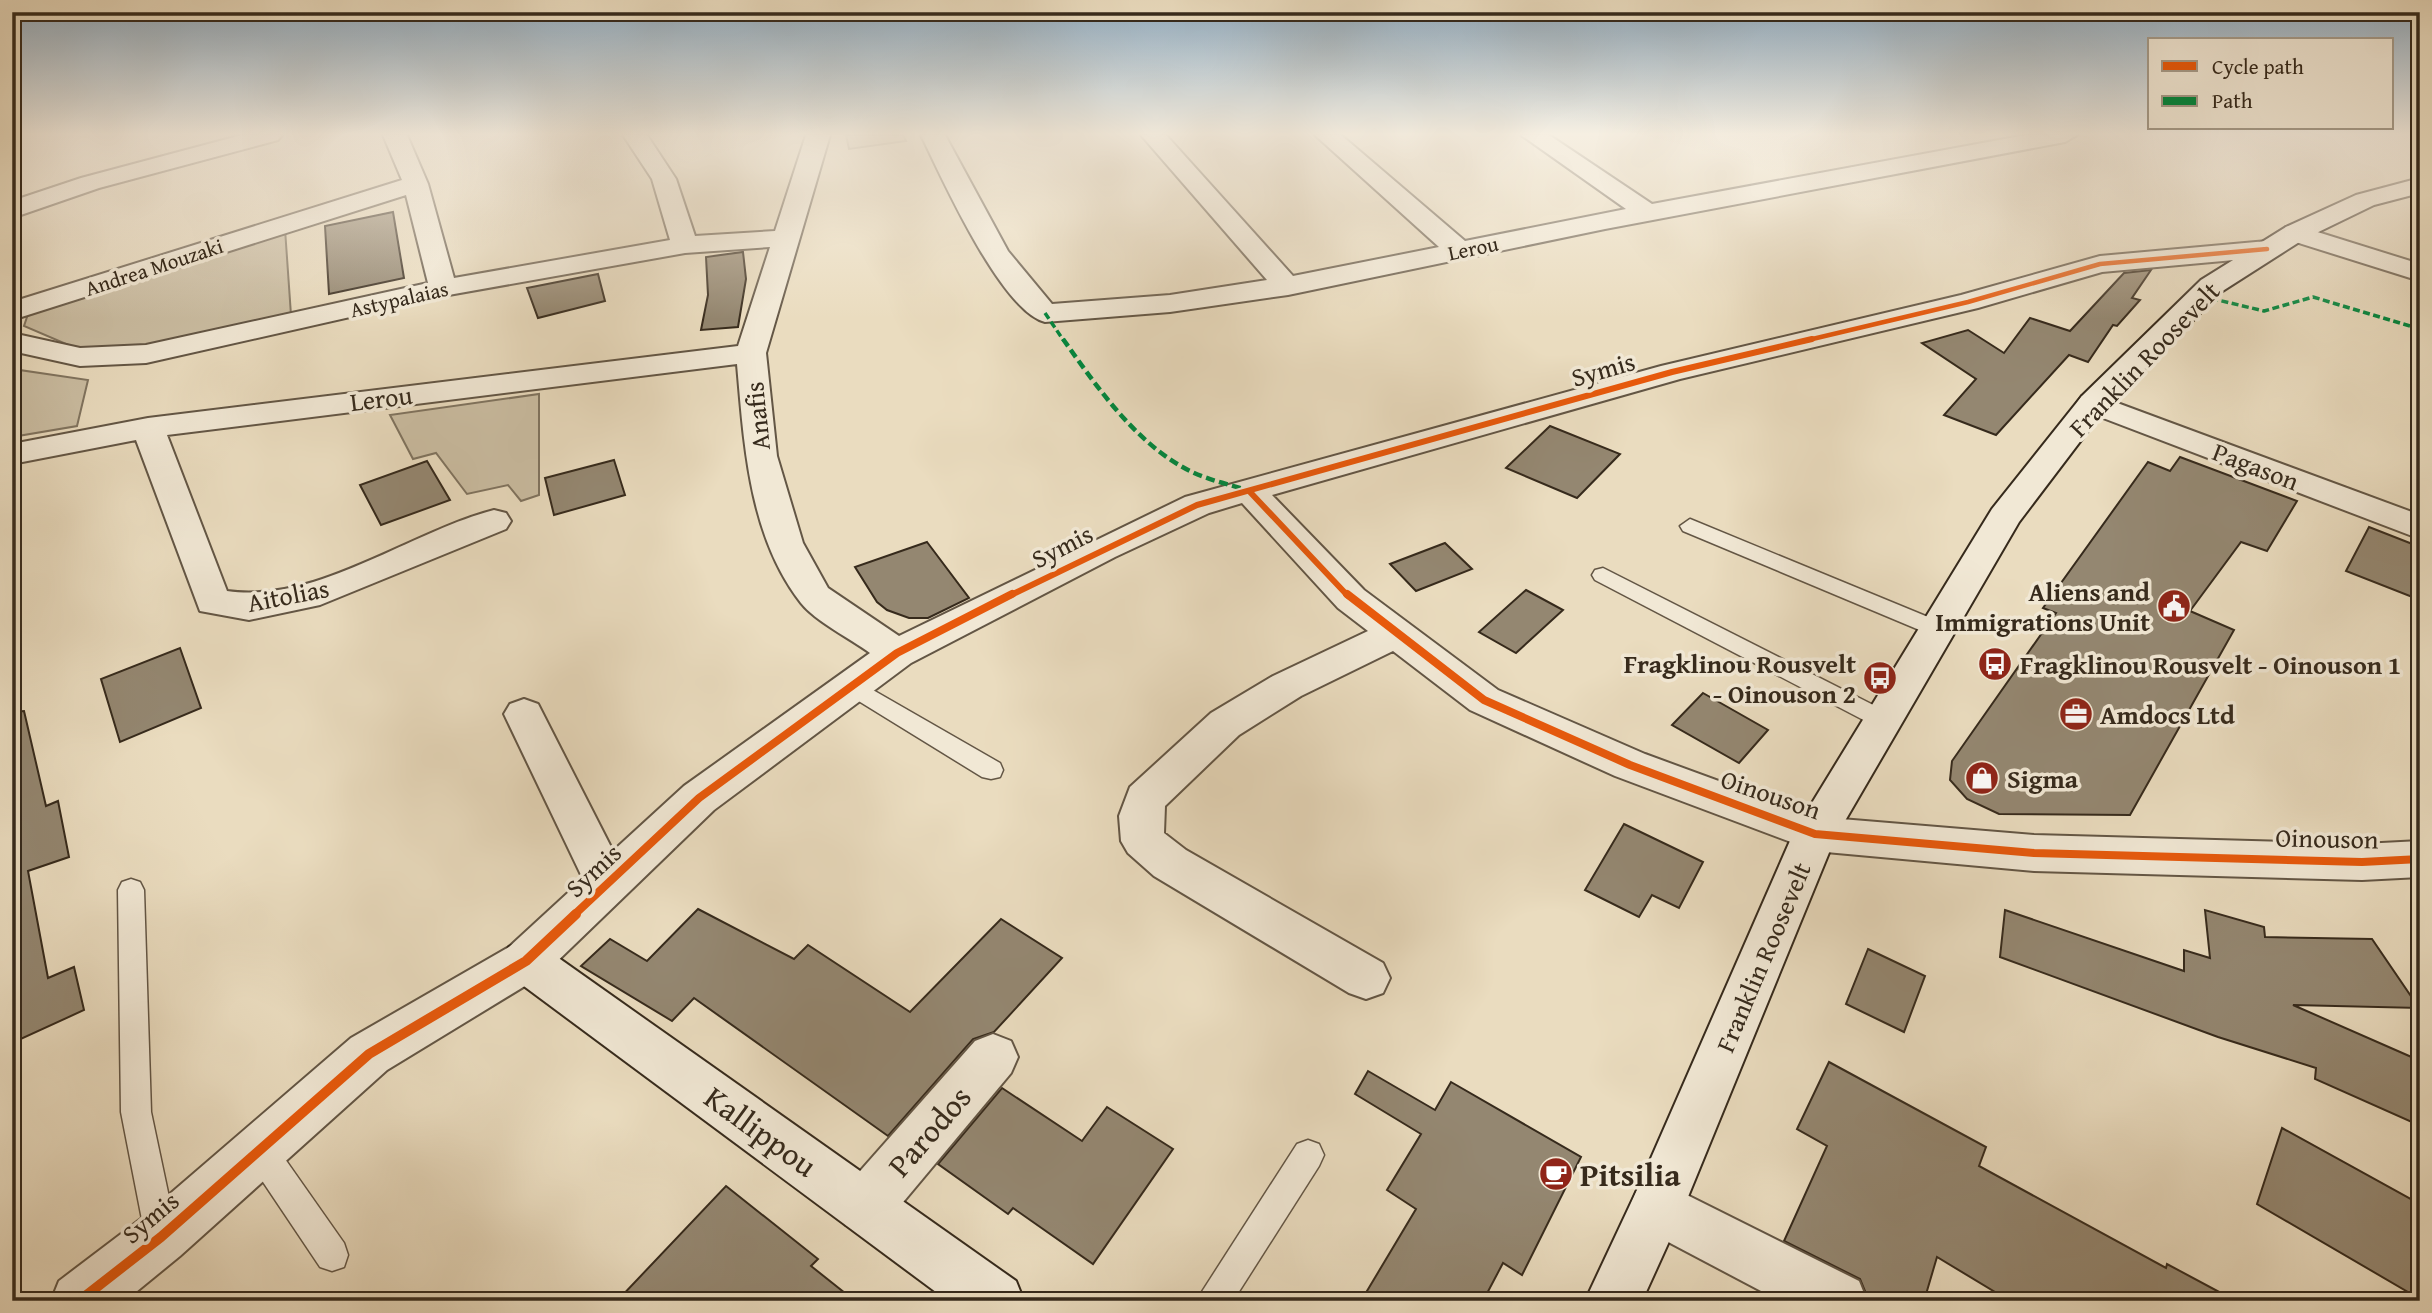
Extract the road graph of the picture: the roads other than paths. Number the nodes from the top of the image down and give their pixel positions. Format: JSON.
{"nodes":[{"id":1,"x":54,"y":196,"type":"edge"},
{"id":2,"x":377,"y":196,"type":"edge"},
{"id":3,"x":419,"y":196,"type":"edge"},
{"id":4,"x":669,"y":196,"type":"edge"},
{"id":5,"x":800,"y":196,"type":"edge"},
{"id":6,"x":963,"y":196,"type":"edge"},
{"id":7,"x":1207,"y":196,"type":"edge"},
{"id":8,"x":1397,"y":196,"type":"edge"},
{"id":9,"x":1624,"y":196,"type":"edge"},
{"id":10,"x":1732,"y":196,"type":"edge"},
{"id":11,"x":2379,"y":196,"type":"edge"},
{"id":12,"x":12,"y":210,"type":"edge"},
{"id":13,"x":1647,"y":212,"type":"junction"},
{"id":14,"x":2295,"y":233,"type":"junction"},
{"id":15,"x":788,"y":239,"type":"junction"},
{"id":16,"x":685,"y":245,"type":"junction"},
{"id":17,"x":2267,"y":249,"type":"junction"},
{"id":18,"x":1459,"y":250,"type":"junction"},
{"id":19,"x":2100,"y":264,"type":"junction"},
{"id":20,"x":2420,"y":273,"type":"edge"},
{"id":21,"x":2211,"y":286,"type":"junction"},
{"id":22,"x":1288,"y":287,"type":"junction"},
{"id":23,"x":443,"y":288,"type":"junction"},
{"id":24,"x":12,"y":311,"type":"edge"},
{"id":25,"x":12,"y":342,"type":"edge"},
{"id":26,"x":751,"y":352,"type":"junction"},
{"id":27,"x":2093,"y":403,"type":"junction"},
{"id":28,"x":148,"y":428,"type":"junction"},
{"id":29,"x":12,"y":454,"type":"edge"},
{"id":30,"x":1250,"y":492,"type":"junction"},
{"id":31,"x":494,"y":521,"type":"dead end"},
{"id":32,"x":1690,"y":526,"type":"dead end"},
{"id":33,"x":2420,"y":528,"type":"edge"},
{"id":34,"x":1602,"y":575,"type":"dead end"},
{"id":35,"x":1937,"y":629,"type":"junction"},
{"id":36,"x":1396,"y":633,"type":"junction"},
{"id":37,"x":897,"y":653,"type":"junction"},
{"id":38,"x":852,"y":686,"type":"junction"},
{"id":39,"x":524,"y":715,"type":"dead end"},
{"id":40,"x":1883,"y":719,"type":"junction"},
{"id":41,"x":991,"y":770,"type":"dead end"},
{"id":42,"x":1815,"y":834,"type":"junction"},
{"id":43,"x":2420,"y":859,"type":"edge"},
{"id":44,"x":608,"y":885,"type":"junction"},
{"id":45,"x":131,"y":890,"type":"dead end"},
{"id":46,"x":526,"y":961,"type":"junction"},
{"id":47,"x":1366,"y":978,"type":"dead end"},
{"id":48,"x":993,"y":1057,"type":"dead end"},
{"id":49,"x":260,"y":1150,"type":"junction"},
{"id":50,"x":1308,"y":1155,"type":"dead end"},
{"id":51,"x":865,"y":1206,"type":"junction"},
{"id":52,"x":1657,"y":1206,"type":"junction"},
{"id":53,"x":161,"y":1237,"type":"junction"},
{"id":54,"x":332,"y":1255,"type":"dead end"},
{"id":55,"x":79,"y":1301,"type":"edge"},
{"id":56,"x":996,"y":1301,"type":"edge"},
{"id":57,"x":1213,"y":1301,"type":"edge"},
{"id":58,"x":1613,"y":1301,"type":"edge"},
{"id":59,"x":1839,"y":1301,"type":"edge"}],
"edges":[{"from":1,"to":12,"type":"street"},
{"from":2,"to":24,"type":"street","name":"Andrea Mouzaki"},
{"from":3,"to":23,"type":"street"},
{"from":4,"to":16,"type":"street"},
{"from":5,"to":15,"type":"street","name":"Anafis"},
{"from":6,"to":22,"type":"street","name":"Lerou"},
{"from":7,"to":22,"type":"street"},
{"from":8,"to":18,"type":"street"},
{"from":9,"to":13,"type":"street"},
{"from":10,"to":13,"type":"street","name":"Lerou"},
{"from":11,"to":14,"type":"street","name":"Franklin Roosevelt"},
{"from":13,"to":18,"type":"street","name":"Lerou"},
{"from":14,"to":17,"type":"street","name":"Franklin Roosevelt"},
{"from":14,"to":20,"type":"street"},
{"from":15,"to":16,"type":"street","name":"Astypalaias"},
{"from":15,"to":26,"type":"street","name":"Anafis"},
{"from":16,"to":23,"type":"street","name":"Astypalaias"},
{"from":17,"to":19,"type":"street","name":"Symis"},
{"from":17,"to":21,"type":"street","name":"Franklin Roosevelt"},
{"from":18,"to":22,"type":"street","name":"Lerou"},
{"from":19,"to":21,"type":"street","name":"Symis"},
{"from":19,"to":30,"type":"street","name":"Symis"},
{"from":21,"to":27,"type":"street","name":"Franklin Roosevelt"},
{"from":23,"to":25,"type":"street","name":"Astypalaias"},
{"from":26,"to":28,"type":"street","name":"Lerou"},
{"from":26,"to":37,"type":"street","name":"Anafis"},
{"from":27,"to":33,"type":"street","name":"Pagason"},
{"from":27,"to":35,"type":"street","name":"Franklin Roosevelt"},
{"from":28,"to":29,"type":"street","name":"Lerou"},
{"from":28,"to":31,"type":"street","name":"Aitolias"},
{"from":30,"to":36,"type":"street","name":"Oinouson"},
{"from":30,"to":37,"type":"street","name":"Symis"},
{"from":32,"to":35,"type":"lane"},
{"from":34,"to":40,"type":"lane"},
{"from":35,"to":40,"type":"street","name":"Franklin Roosevelt"},
{"from":36,"to":42,"type":"street","name":"Oinouson"},
{"from":36,"to":47,"type":"street"},
{"from":37,"to":38,"type":"street","name":"Symis"},
{"from":38,"to":41,"type":"lane"},
{"from":38,"to":44,"type":"street","name":"Symis"},
{"from":39,"to":44,"type":"street"},
{"from":40,"to":42,"type":"street","name":"Franklin Roosevelt"},
{"from":42,"to":43,"type":"street","name":"Oinouson"},
{"from":42,"to":52,"type":"street","name":"Franklin Roosevelt"},
{"from":44,"to":46,"type":"street","name":"Symis"},
{"from":45,"to":53,"type":"lane"},
{"from":46,"to":49,"type":"street","name":"Symis"},
{"from":46,"to":51,"type":"street","name":"Kallippou"},
{"from":48,"to":51,"type":"street","name":"Parodos"},
{"from":49,"to":53,"type":"street","name":"Symis"},
{"from":49,"to":54,"type":"lane"},
{"from":50,"to":57,"type":"lane"},
{"from":51,"to":56,"type":"street","name":"Kallippou"},
{"from":52,"to":58,"type":"street","name":"Franklin Roosevelt"},
{"from":52,"to":59,"type":"street"},
{"from":53,"to":55,"type":"street","name":"Symis"}]}
